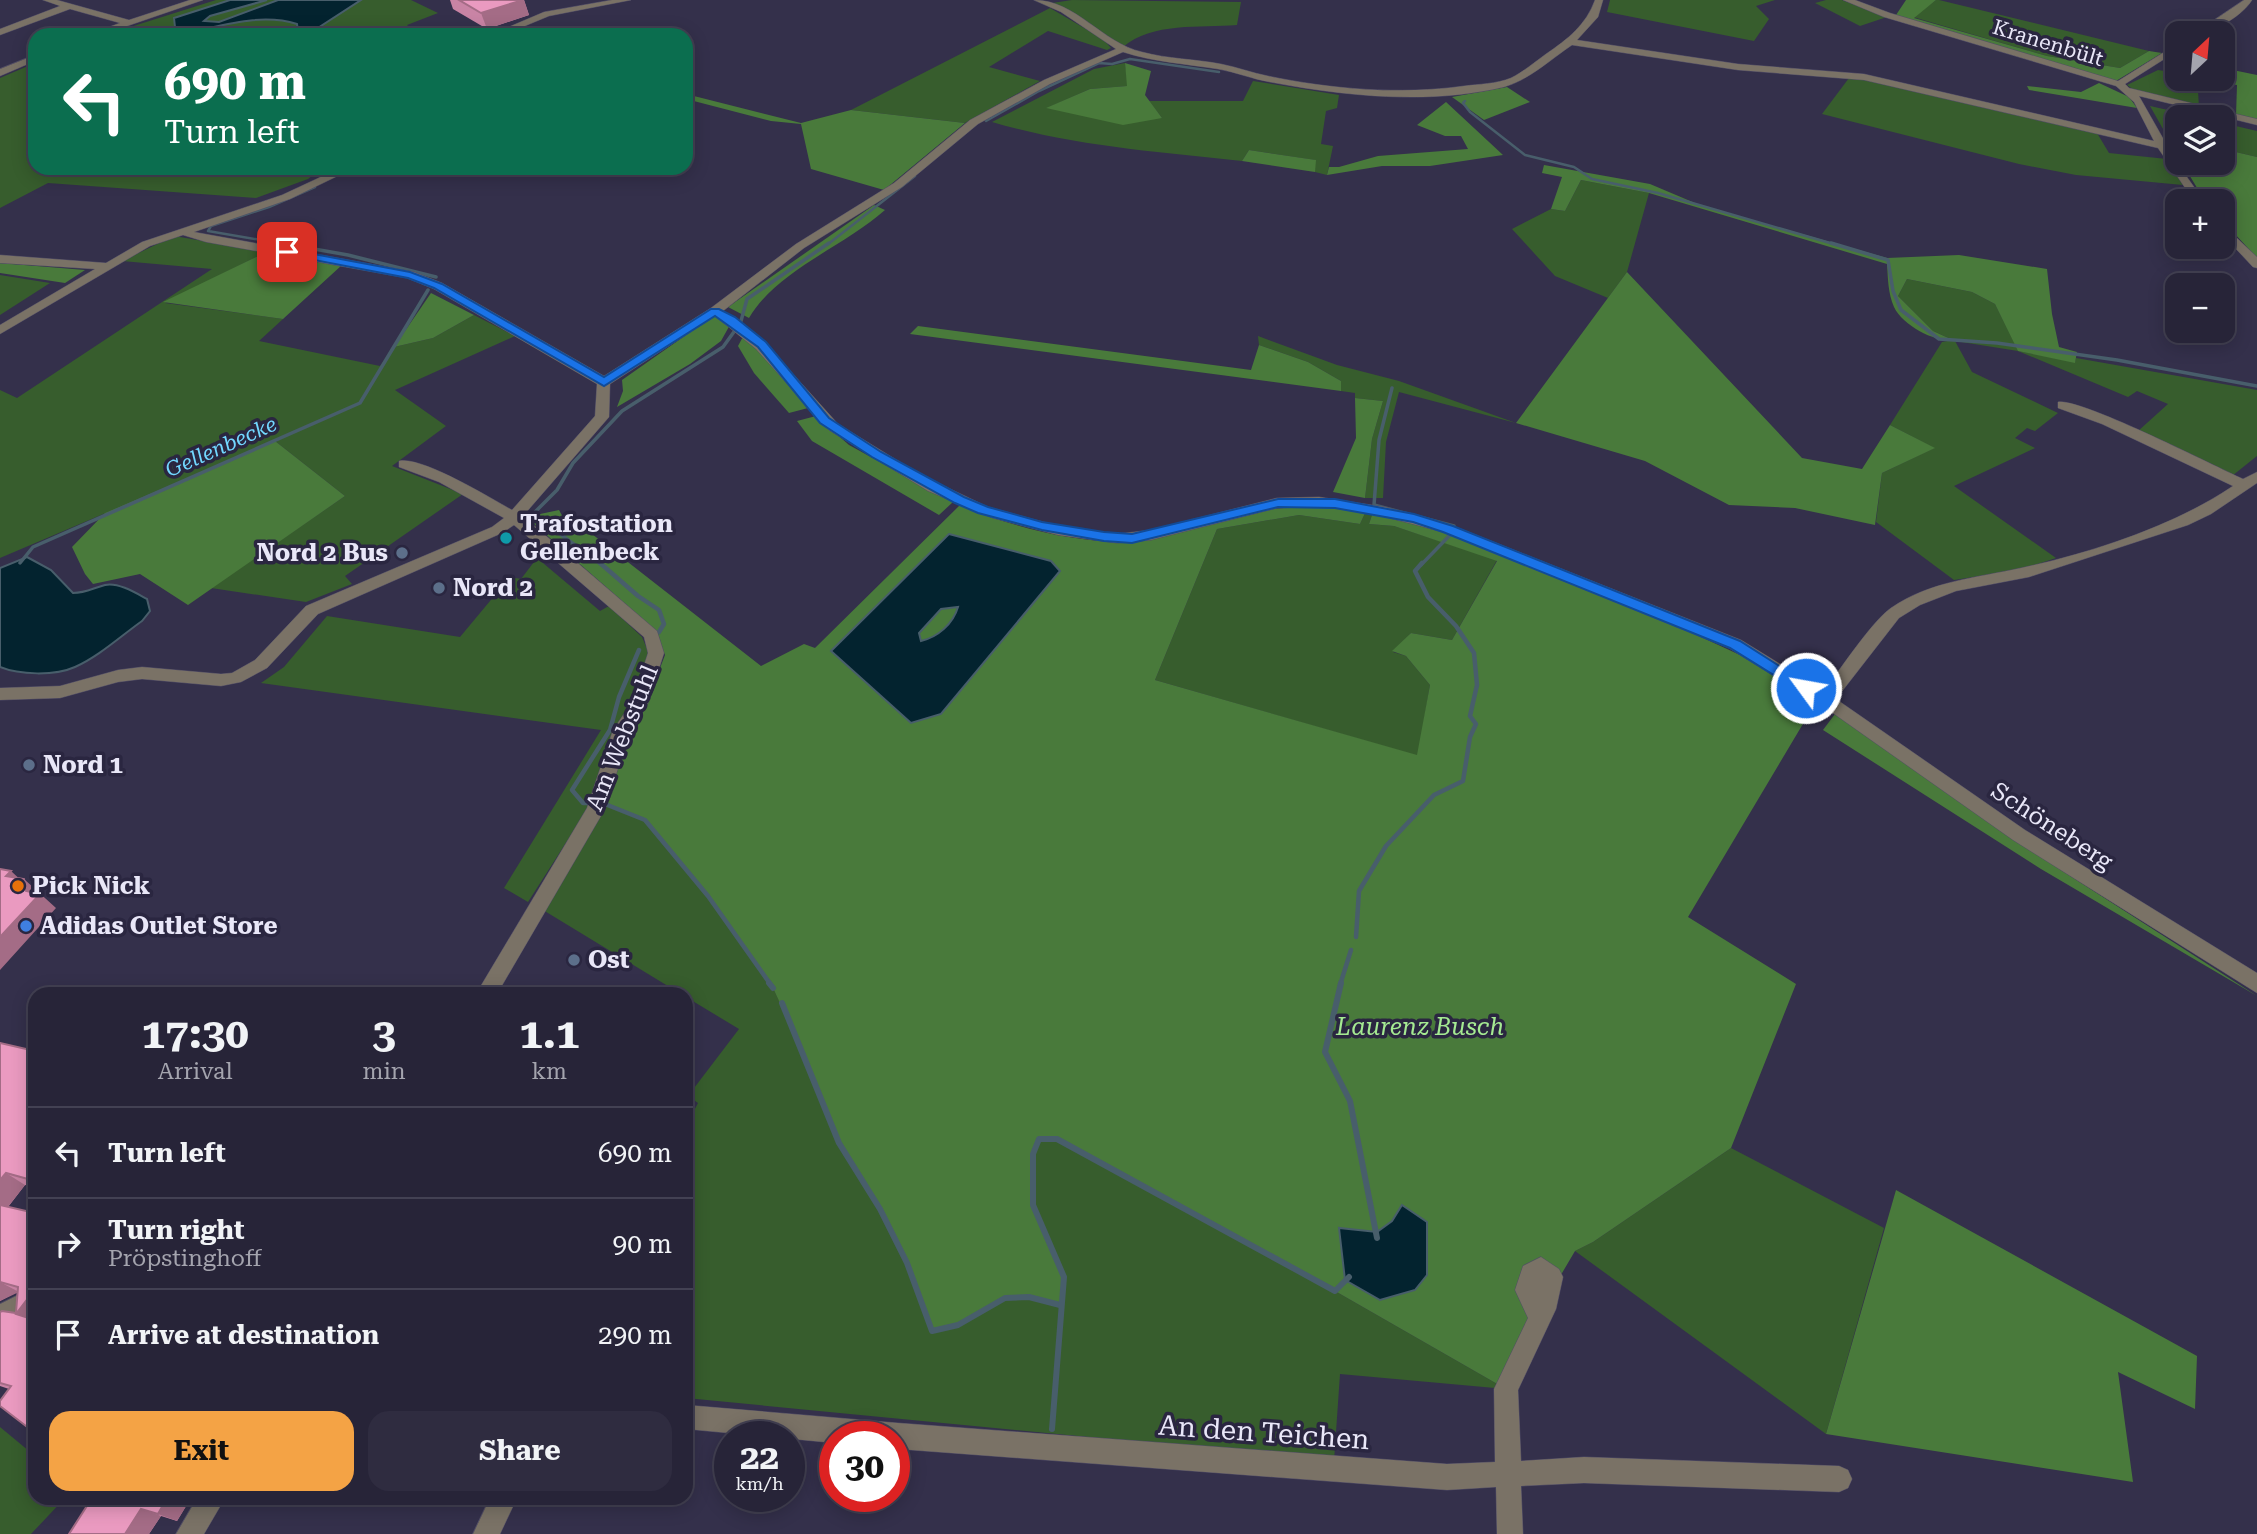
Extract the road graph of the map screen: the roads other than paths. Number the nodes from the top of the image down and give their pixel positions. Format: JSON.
{"nodes":[{"id":1,"x":47,"y":0,"type":"edge"},
{"id":2,"x":81,"y":0,"type":"edge"},
{"id":3,"x":199,"y":0,"type":"edge"},
{"id":4,"x":627,"y":0,"type":"edge"},
{"id":5,"x":1038,"y":0,"type":"edge"},
{"id":6,"x":1599,"y":0,"type":"edge"},
{"id":7,"x":1847,"y":0,"type":"edge"},
{"id":8,"x":2248,"y":0,"type":"edge"},
{"id":9,"x":68,"y":6,"type":"junction"},
{"id":10,"x":2217,"y":21,"type":"edge"},
{"id":11,"x":130,"y":23,"type":"junction"},
{"id":12,"x":114,"y":28,"type":"edge"},
{"id":13,"x":513,"y":28,"type":"edge"},
{"id":14,"x":0,"y":32,"type":"edge"},
{"id":15,"x":1570,"y":42,"type":"junction"},
{"id":16,"x":1123,"y":49,"type":"junction"},
{"id":17,"x":2165,"y":55,"type":"edge"},
{"id":18,"x":28,"y":61,"type":"edge"},
{"id":19,"x":0,"y":73,"type":"edge"},
{"id":20,"x":2119,"y":84,"type":"junction"},
{"id":21,"x":2129,"y":91,"type":"junction"},
{"id":22,"x":2257,"y":122,"type":"edge"},
{"id":23,"x":2163,"y":146,"type":"junction"},
{"id":24,"x":334,"y":175,"type":"edge"},
{"id":25,"x":2191,"y":189,"type":"edge"},
{"id":26,"x":180,"y":231,"type":"junction"},
{"id":27,"x":2235,"y":241,"type":"edge"},
{"id":28,"x":0,"y":259,"type":"edge"},
{"id":29,"x":2257,"y":264,"type":"edge"},
{"id":30,"x":105,"y":266,"type":"junction"},
{"id":31,"x":715,"y":311,"type":"junction"},
{"id":32,"x":0,"y":330,"type":"edge"},
{"id":33,"x":604,"y":382,"type":"junction"},
{"id":34,"x":2063,"y":405,"type":"dead end"},
{"id":35,"x":404,"y":464,"type":"dead end"},
{"id":36,"x":2257,"y":476,"type":"edge"},
{"id":37,"x":2243,"y":485,"type":"junction"},
{"id":38,"x":514,"y":517,"type":"junction"},
{"id":39,"x":0,"y":694,"type":"edge"},
{"id":40,"x":1826,"y":700,"type":"junction"},
{"id":41,"x":2257,"y":984,"type":"edge"},
{"id":42,"x":490,"y":987,"type":"edge"},
{"id":43,"x":28,"y":1308,"type":"edge"},
{"id":44,"x":0,"y":1317,"type":"edge"},
{"id":45,"x":1540,"y":1318,"type":"dead end"},
{"id":46,"x":693,"y":1418,"type":"edge"},
{"id":47,"x":1508,"y":1474,"type":"junction"},
{"id":48,"x":1839,"y":1479,"type":"dead end"},
{"id":49,"x":208,"y":1505,"type":"edge"},
{"id":50,"x":500,"y":1505,"type":"edge"},
{"id":51,"x":189,"y":1534,"type":"edge"},
{"id":52,"x":486,"y":1534,"type":"edge"},
{"id":53,"x":1510,"y":1534,"type":"edge"}],
"edges":[{"from":1,"to":9,"type":"street"},
{"from":2,"to":9,"type":"street"},
{"from":3,"to":11,"type":"street"},
{"from":4,"to":13,"type":"street"},
{"from":5,"to":16,"type":"street"},
{"from":6,"to":15,"type":"street"},
{"from":7,"to":20,"type":"street","name":"Kranenbült"},
{"from":8,"to":10,"type":"street"},
{"from":9,"to":11,"type":"street"},
{"from":9,"to":14,"type":"street"},
{"from":11,"to":12,"type":"street"},
{"from":15,"to":16,"type":"street"},
{"from":15,"to":23,"type":"street"},
{"from":16,"to":31,"type":"street"},
{"from":17,"to":20,"type":"street","name":"Kranenbült"},
{"from":18,"to":19,"type":"street"},
{"from":20,"to":21,"type":"street","name":"Kranenbült"},
{"from":21,"to":22,"type":"street"},
{"from":21,"to":23,"type":"street","name":"Kranenbült"},
{"from":23,"to":25,"type":"street","name":"Kranenbült"},
{"from":24,"to":26,"type":"street"},
{"from":26,"to":30,"type":"street"},
{"from":26,"to":33,"type":"street"},
{"from":27,"to":29,"type":"street"},
{"from":28,"to":30,"type":"street"},
{"from":30,"to":32,"type":"street"},
{"from":31,"to":33,"type":"street"},
{"from":31,"to":40,"type":"street","name":"Schöneberg"},
{"from":33,"to":38,"type":"street"},
{"from":34,"to":37,"type":"street"},
{"from":35,"to":38,"type":"street","name":"Am Webstuhl"},
{"from":36,"to":37,"type":"street"},
{"from":37,"to":40,"type":"street"},
{"from":38,"to":39,"type":"street"},
{"from":38,"to":42,"type":"street","name":"Am Webstuhl"},
{"from":40,"to":41,"type":"street","name":"Schöneberg"},
{"from":43,"to":44,"type":"street"},
{"from":45,"to":47,"type":"street"},
{"from":46,"to":47,"type":"street","name":"An den Teichen"},
{"from":47,"to":48,"type":"street","name":"An den Teichen"},
{"from":47,"to":53,"type":"street"},
{"from":49,"to":51,"type":"street"},
{"from":50,"to":52,"type":"street"}]}
